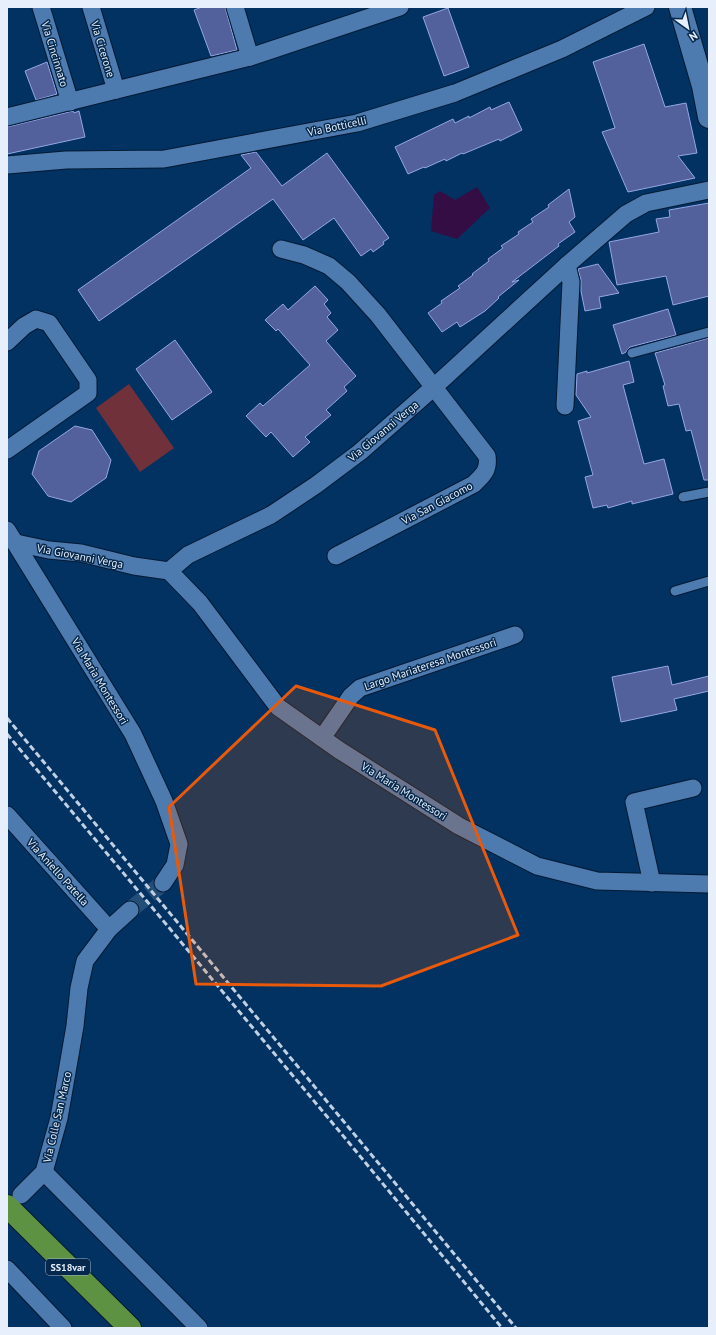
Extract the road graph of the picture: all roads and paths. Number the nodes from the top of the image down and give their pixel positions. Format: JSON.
{"nodes":[{"id":1,"x":41,"y":7,"type":"edge"},
{"id":2,"x":91,"y":7,"type":"edge"},
{"id":3,"x":235,"y":7,"type":"edge"},
{"id":4,"x":400,"y":7,"type":"edge"},
{"id":5,"x":646,"y":7,"type":"edge"},
{"id":6,"x":680,"y":7,"type":"edge"},
{"id":7,"x":250,"y":58,"type":"junction"},
{"id":8,"x":116,"y":90,"type":"junction"},
{"id":9,"x":70,"y":102,"type":"junction"},
{"id":10,"x":7,"y":117,"type":"edge"},
{"id":11,"x":709,"y":117,"type":"edge"},
{"id":12,"x":7,"y":165,"type":"edge"},
{"id":13,"x":709,"y":190,"type":"edge"},
{"id":14,"x":281,"y":249,"type":"dead end"},
{"id":15,"x":567,"y":265,"type":"junction"},
{"id":16,"x":709,"y":332,"type":"edge"},
{"id":17,"x":7,"y":342,"type":"edge"},
{"id":18,"x":632,"y":353,"type":"dead end"},
{"id":19,"x":434,"y":387,"type":"junction"},
{"id":20,"x":565,"y":406,"type":"dead end"},
{"id":21,"x":7,"y":450,"type":"edge"},
{"id":22,"x":709,"y":492,"type":"edge"},
{"id":23,"x":683,"y":497,"type":"dead end"},
{"id":24,"x":12,"y":537,"type":"edge"},
{"id":25,"x":336,"y":556,"type":"dead end"},
{"id":26,"x":169,"y":571,"type":"junction"},
{"id":27,"x":709,"y":580,"type":"edge"},
{"id":28,"x":675,"y":591,"type":"dead end"},
{"id":29,"x":515,"y":635,"type":"dead end"},
{"id":30,"x":322,"y":738,"type":"junction"},
{"id":31,"x":692,"y":788,"type":"dead end"},
{"id":32,"x":7,"y":815,"type":"edge"},
{"id":33,"x":163,"y":883,"type":"tunnel mouth"},
{"id":34,"x":652,"y":883,"type":"junction"},
{"id":35,"x":709,"y":884,"type":"edge"},
{"id":36,"x":130,"y":910,"type":"tunnel mouth"},
{"id":37,"x":109,"y":928,"type":"junction"},
{"id":38,"x":44,"y":1172,"type":"junction"},
{"id":39,"x":14,"y":1201,"type":"edge"},
{"id":40,"x":7,"y":1269,"type":"edge"},
{"id":41,"x":63,"y":1328,"type":"edge"},
{"id":42,"x":130,"y":1328,"type":"edge"},
{"id":43,"x":199,"y":1328,"type":"edge"}],
"edges":[{"from":1,"to":9,"type":"street","name":"Via Cincinnato"},
{"from":2,"to":8,"type":"street","name":"Via Cicerone"},
{"from":3,"to":7,"type":"street"},
{"from":4,"to":7,"type":"street"},
{"from":5,"to":12,"type":"street","name":"Via Botticelli"},
{"from":6,"to":11,"type":"main road"},
{"from":7,"to":8,"type":"street"},
{"from":8,"to":9,"type":"street"},
{"from":9,"to":10,"type":"street"},
{"from":13,"to":15,"type":"street","name":"Via Giovanni Verga"},
{"from":14,"to":19,"type":"street","name":"Via San Giacomo"},
{"from":15,"to":19,"type":"street","name":"Via Giovanni Verga"},
{"from":15,"to":20,"type":"street"},
{"from":16,"to":18,"type":"lane"},
{"from":17,"to":21,"type":"street"},
{"from":19,"to":25,"type":"street","name":"Via San Giacomo"},
{"from":19,"to":26,"type":"street","name":"Via Giovanni Verga"},
{"from":22,"to":23,"type":"lane"},
{"from":24,"to":26,"type":"street","name":"Via Giovanni Verga"},
{"from":24,"to":33,"type":"street","name":"Via Maria Montessori"},
{"from":26,"to":30,"type":"street","name":"Via Maria Montessori"},
{"from":27,"to":28,"type":"lane"},
{"from":29,"to":30,"type":"street","name":"Largo Mariateresa Montessori"},
{"from":30,"to":34,"type":"street","name":"Via Maria Montessori"},
{"from":31,"to":34,"type":"street"},
{"from":32,"to":37,"type":"street","name":"Via Aniello Patella"},
{"from":34,"to":35,"type":"street","name":"Via Maria Montessori"},
{"from":36,"to":37,"type":"street","name":"Via Colle San Marco"},
{"from":37,"to":38,"type":"street","name":"Via Colle San Marco"},
{"from":38,"to":39,"type":"street"},
{"from":38,"to":43,"type":"street","name":"Via Colle San Marco"},
{"from":39,"to":42,"type":"highway","number":"SS18var"},
{"from":40,"to":41,"type":"street"}]}
